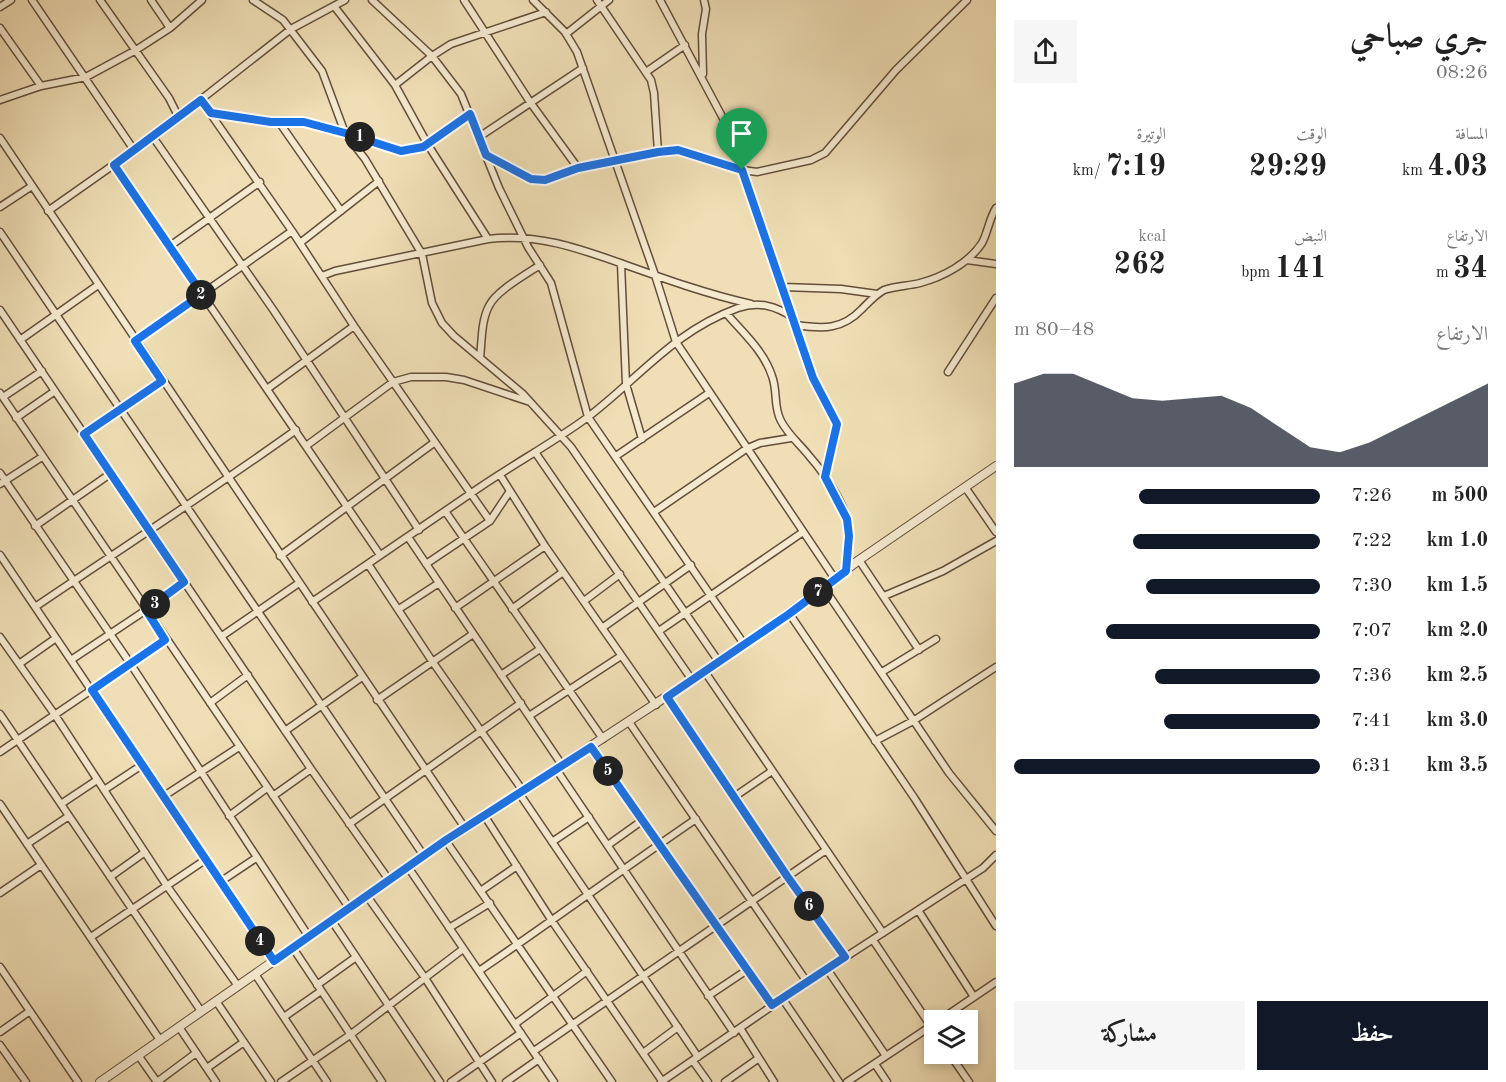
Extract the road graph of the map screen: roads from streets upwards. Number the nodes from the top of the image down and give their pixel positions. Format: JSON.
{"nodes":[{"id":1,"x":11,"y":0,"type":"edge"},
{"id":2,"x":32,"y":0,"type":"edge"},
{"id":3,"x":100,"y":0,"type":"edge"},
{"id":4,"x":151,"y":0,"type":"edge"},
{"id":5,"x":202,"y":0,"type":"edge"},
{"id":6,"x":253,"y":0,"type":"edge"},
{"id":7,"x":345,"y":0,"type":"edge"},
{"id":8,"x":372,"y":0,"type":"edge"},
{"id":9,"x":533,"y":0,"type":"edge"},
{"id":10,"x":609,"y":0,"type":"edge"},
{"id":11,"x":660,"y":0,"type":"edge"},
{"id":12,"x":704,"y":0,"type":"edge"},
{"id":13,"x":968,"y":0,"type":"edge"},
{"id":14,"x":467,"y":2,"type":"edge"},
{"id":15,"x":599,"y":3,"type":"edge"},
{"id":16,"x":334,"y":6,"type":"junction"},
{"id":17,"x":0,"y":7,"type":"edge"},
{"id":18,"x":546,"y":12,"type":"junction"},
{"id":19,"x":0,"y":28,"type":"edge"},
{"id":20,"x":170,"y":28,"type":"junction"},
{"id":21,"x":291,"y":29,"type":"junction"},
{"id":22,"x":486,"y":34,"type":"junction"},
{"id":23,"x":566,"y":34,"type":"junction"},
{"id":24,"x":685,"y":45,"type":"junction"},
{"id":25,"x":136,"y":50,"type":"junction"},
{"id":26,"x":432,"y":56,"type":"junction"},
{"id":27,"x":583,"y":68,"type":"junction"},
{"id":28,"x":646,"y":72,"type":"junction"},
{"id":29,"x":703,"y":76,"type":"junction"},
{"id":30,"x":86,"y":77,"type":"junction"},
{"id":31,"x":395,"y":85,"type":"junction"},
{"id":32,"x":41,"y":87,"type":"junction"},
{"id":33,"x":0,"y":100,"type":"edge"},
{"id":34,"x":201,"y":100,"type":"junction"},
{"id":35,"x":530,"y":102,"type":"junction"},
{"id":36,"x":211,"y":113,"type":"junction"},
{"id":37,"x":470,"y":114,"type":"junction"},
{"id":38,"x":178,"y":118,"type":"junction"},
{"id":39,"x":279,"y":122,"type":"junction"},
{"id":40,"x":345,"y":133,"type":"junction"},
{"id":41,"x":153,"y":137,"type":"junction"},
{"id":42,"x":479,"y":137,"type":"junction"},
{"id":43,"x":0,"y":138,"type":"edge"},
{"id":44,"x":428,"y":145,"type":"junction"},
{"id":45,"x":3,"y":148,"type":"edge"},
{"id":46,"x":134,"y":150,"type":"junction"},
{"id":47,"x":658,"y":152,"type":"junction"},
{"id":48,"x":486,"y":155,"type":"junction"},
{"id":49,"x":615,"y":161,"type":"junction"},
{"id":50,"x":114,"y":165,"type":"junction"},
{"id":51,"x":578,"y":168,"type":"junction"},
{"id":52,"x":742,"y":170,"type":"junction"},
{"id":53,"x":379,"y":181,"type":"junction"},
{"id":54,"x":260,"y":183,"type":"junction"},
{"id":55,"x":32,"y":186,"type":"junction"},
{"id":56,"x":0,"y":207,"type":"edge"},
{"id":57,"x":996,"y":208,"type":"edge"},
{"id":58,"x":48,"y":211,"type":"junction"},
{"id":59,"x":341,"y":211,"type":"junction"},
{"id":60,"x":210,"y":217,"type":"junction"},
{"id":61,"x":292,"y":231,"type":"junction"},
{"id":62,"x":0,"y":232,"type":"edge"},
{"id":63,"x":524,"y":237,"type":"junction"},
{"id":64,"x":488,"y":239,"type":"junction"},
{"id":65,"x":300,"y":243,"type":"junction"},
{"id":66,"x":170,"y":246,"type":"junction"},
{"id":67,"x":422,"y":254,"type":"junction"},
{"id":68,"x":967,"y":260,"type":"junction"},
{"id":69,"x":621,"y":264,"type":"junction"},
{"id":70,"x":996,"y":264,"type":"edge"},
{"id":71,"x":243,"y":265,"type":"junction"},
{"id":72,"x":540,"y":265,"type":"junction"},
{"id":73,"x":654,"y":275,"type":"junction"},
{"id":74,"x":322,"y":276,"type":"junction"},
{"id":75,"x":98,"y":285,"type":"junction"},
{"id":76,"x":783,"y":287,"type":"junction"},
{"id":77,"x":202,"y":294,"type":"junction"},
{"id":78,"x":877,"y":294,"type":"junction"},
{"id":79,"x":996,"y":298,"type":"edge"},
{"id":80,"x":752,"y":305,"type":"junction"},
{"id":81,"x":0,"y":310,"type":"edge"},
{"id":82,"x":726,"y":314,"type":"junction"},
{"id":83,"x":57,"y":315,"type":"junction"},
{"id":84,"x":795,"y":321,"type":"junction"},
{"id":85,"x":354,"y":326,"type":"junction"},
{"id":86,"x":20,"y":340,"type":"junction"},
{"id":87,"x":135,"y":341,"type":"junction"},
{"id":88,"x":676,"y":342,"type":"junction"},
{"id":89,"x":480,"y":357,"type":"junction"},
{"id":90,"x":307,"y":360,"type":"junction"},
{"id":91,"x":42,"y":371,"type":"junction"},
{"id":92,"x":948,"y":372,"type":"dead end"},
{"id":93,"x":162,"y":381,"type":"junction"},
{"id":94,"x":393,"y":382,"type":"junction"},
{"id":95,"x":626,"y":384,"type":"junction"},
{"id":96,"x":267,"y":389,"type":"junction"},
{"id":97,"x":55,"y":391,"type":"junction"},
{"id":98,"x":709,"y":393,"type":"junction"},
{"id":99,"x":1,"y":395,"type":"edge"},
{"id":100,"x":531,"y":403,"type":"junction"},
{"id":101,"x":121,"y":409,"type":"junction"},
{"id":102,"x":345,"y":417,"type":"junction"},
{"id":103,"x":588,"y":417,"type":"junction"},
{"id":104,"x":16,"y":418,"type":"junction"},
{"id":105,"x":297,"y":430,"type":"junction"},
{"id":106,"x":84,"y":434,"type":"junction"},
{"id":107,"x":560,"y":435,"type":"junction"},
{"id":108,"x":791,"y":438,"type":"junction"},
{"id":109,"x":642,"y":439,"type":"junction"},
{"id":110,"x":435,"y":442,"type":"junction"},
{"id":111,"x":306,"y":446,"type":"junction"},
{"id":112,"x":746,"y":449,"type":"junction"},
{"id":113,"x":535,"y":452,"type":"junction"},
{"id":114,"x":615,"y":456,"type":"junction"},
{"id":115,"x":42,"y":457,"type":"junction"},
{"id":116,"x":996,"y":466,"type":"edge"},
{"id":117,"x":0,"y":472,"type":"edge"},
{"id":118,"x":110,"y":474,"type":"junction"},
{"id":119,"x":500,"y":475,"type":"junction"},
{"id":120,"x":825,"y":477,"type":"junction"},
{"id":121,"x":228,"y":478,"type":"junction"},
{"id":122,"x":385,"y":478,"type":"junction"},
{"id":123,"x":3,"y":483,"type":"edge"},
{"id":124,"x":965,"y":487,"type":"junction"},
{"id":125,"x":510,"y":491,"type":"junction"},
{"id":126,"x":471,"y":493,"type":"junction"},
{"id":127,"x":73,"y":501,"type":"junction"},
{"id":128,"x":187,"y":505,"type":"junction"},
{"id":129,"x":347,"y":506,"type":"junction"},
{"id":130,"x":445,"y":512,"type":"junction"},
{"id":131,"x":654,"y":512,"type":"junction"},
{"id":132,"x":490,"y":521,"type":"junction"},
{"id":133,"x":36,"y":526,"type":"junction"},
{"id":134,"x":149,"y":529,"type":"junction"},
{"id":135,"x":418,"y":530,"type":"junction"},
{"id":136,"x":802,"y":532,"type":"junction"},
{"id":137,"x":996,"y":532,"type":"edge"},
{"id":138,"x":408,"y":537,"type":"junction"},
{"id":139,"x":464,"y":538,"type":"junction"},
{"id":140,"x":996,"y":542,"type":"edge"},
{"id":141,"x":545,"y":546,"type":"junction"},
{"id":142,"x":0,"y":555,"type":"edge"},
{"id":143,"x":380,"y":555,"type":"junction"},
{"id":144,"x":111,"y":556,"type":"junction"},
{"id":145,"x":280,"y":556,"type":"junction"},
{"id":146,"x":859,"y":560,"type":"junction"},
{"id":147,"x":368,"y":564,"type":"junction"},
{"id":148,"x":426,"y":564,"type":"junction"},
{"id":149,"x":691,"y":565,"type":"junction"},
{"id":150,"x":846,"y":571,"type":"junction"},
{"id":151,"x":563,"y":572,"type":"junction"},
{"id":152,"x":620,"y":574,"type":"junction"},
{"id":153,"x":835,"y":579,"type":"junction"},
{"id":154,"x":74,"y":581,"type":"junction"},
{"id":155,"x":184,"y":582,"type":"junction"},
{"id":156,"x":493,"y":582,"type":"junction"},
{"id":157,"x":299,"y":583,"type":"junction"},
{"id":158,"x":439,"y":583,"type":"junction"},
{"id":159,"x":665,"y":583,"type":"junction"},
{"id":160,"x":824,"y":588,"type":"junction"},
{"id":161,"x":712,"y":596,"type":"junction"},
{"id":162,"x":884,"y":596,"type":"junction"},
{"id":163,"x":584,"y":601,"type":"junction"},
{"id":164,"x":312,"y":602,"type":"junction"},
{"id":165,"x":639,"y":602,"type":"junction"},
{"id":166,"x":35,"y":607,"type":"junction"},
{"id":167,"x":455,"y":608,"type":"junction"},
{"id":168,"x":399,"y":609,"type":"junction"},
{"id":169,"x":512,"y":609,"type":"junction"},
{"id":170,"x":146,"y":610,"type":"junction"},
{"id":171,"x":258,"y":612,"type":"junction"},
{"id":172,"x":686,"y":614,"type":"junction"},
{"id":173,"x":789,"y":614,"type":"junction"},
{"id":174,"x":602,"y":628,"type":"junction"},
{"id":175,"x":659,"y":631,"type":"junction"},
{"id":176,"x":110,"y":634,"type":"junction"},
{"id":177,"x":473,"y":634,"type":"junction"},
{"id":178,"x":222,"y":636,"type":"junction"},
{"id":179,"x":0,"y":637,"type":"edge"},
{"id":180,"x":56,"y":638,"type":"junction"},
{"id":181,"x":936,"y":639,"type":"dead end"},
{"id":182,"x":165,"y":640,"type":"junction"},
{"id":183,"x":744,"y":644,"type":"junction"},
{"id":184,"x":540,"y":649,"type":"junction"},
{"id":185,"x":919,"y":650,"type":"junction"},
{"id":186,"x":621,"y":656,"type":"junction"},
{"id":187,"x":71,"y":660,"type":"junction"},
{"id":188,"x":432,"y":661,"type":"junction"},
{"id":189,"x":719,"y":662,"type":"junction"},
{"id":190,"x":130,"y":663,"type":"junction"},
{"id":191,"x":19,"y":664,"type":"junction"},
{"id":192,"x":996,"y":667,"type":"edge"},
{"id":193,"x":705,"y":672,"type":"junction"},
{"id":194,"x":882,"y":672,"type":"junction"},
{"id":195,"x":248,"y":675,"type":"junction"},
{"id":196,"x":501,"y":675,"type":"junction"},
{"id":197,"x":362,"y":677,"type":"junction"},
{"id":198,"x":692,"y":680,"type":"junction"},
{"id":199,"x":92,"y":690,"type":"junction"},
{"id":200,"x":567,"y":690,"type":"junction"},
{"id":201,"x":667,"y":697,"type":"junction"},
{"id":202,"x":377,"y":700,"type":"junction"},
{"id":203,"x":210,"y":703,"type":"junction"},
{"id":204,"x":521,"y":703,"type":"junction"},
{"id":205,"x":321,"y":705,"type":"junction"},
{"id":206,"x":656,"y":705,"type":"junction"},
{"id":207,"x":0,"y":714,"type":"edge"},
{"id":208,"x":55,"y":715,"type":"junction"},
{"id":209,"x":529,"y":716,"type":"junction"},
{"id":210,"x":913,"y":721,"type":"junction"},
{"id":211,"x":629,"y":722,"type":"junction"},
{"id":212,"x":285,"y":731,"type":"junction"},
{"id":213,"x":482,"y":732,"type":"junction"},
{"id":214,"x":603,"y":739,"type":"junction"},
{"id":215,"x":18,"y":740,"type":"junction"},
{"id":216,"x":875,"y":741,"type":"junction"},
{"id":217,"x":239,"y":747,"type":"junction"},
{"id":218,"x":591,"y":747,"type":"junction"},
{"id":219,"x":0,"y":752,"type":"edge"},
{"id":220,"x":141,"y":765,"type":"junction"},
{"id":221,"x":559,"y":767,"type":"junction"},
{"id":222,"x":311,"y":769,"type":"junction"},
{"id":223,"x":425,"y":771,"type":"junction"},
{"id":224,"x":772,"y":771,"type":"junction"},
{"id":225,"x":200,"y":772,"type":"junction"},
{"id":226,"x":98,"y":780,"type":"junction"},
{"id":227,"x":267,"y":788,"type":"junction"},
{"id":228,"x":104,"y":790,"type":"junction"},
{"id":229,"x":521,"y":792,"type":"junction"},
{"id":230,"x":164,"y":796,"type":"junction"},
{"id":231,"x":273,"y":796,"type":"junction"},
{"id":232,"x":734,"y":797,"type":"junction"},
{"id":233,"x":385,"y":800,"type":"junction"},
{"id":234,"x":0,"y":804,"type":"edge"},
{"id":235,"x":61,"y":804,"type":"junction"},
{"id":236,"x":484,"y":815,"type":"junction"},
{"id":237,"x":69,"y":816,"type":"junction"},
{"id":238,"x":229,"y":816,"type":"junction"},
{"id":239,"x":589,"y":817,"type":"junction"},
{"id":240,"x":696,"y":819,"type":"junction"},
{"id":241,"x":643,"y":820,"type":"junction"},
{"id":242,"x":349,"y":824,"type":"junction"},
{"id":243,"x":465,"y":828,"type":"junction"},
{"id":244,"x":996,"y":831,"type":"edge"},
{"id":245,"x":446,"y":840,"type":"junction"},
{"id":246,"x":552,"y":842,"type":"junction"},
{"id":247,"x":27,"y":844,"type":"junction"},
{"id":248,"x":659,"y":844,"type":"junction"},
{"id":249,"x":608,"y":845,"type":"junction"},
{"id":250,"x":826,"y":850,"type":"junction"},
{"id":251,"x":145,"y":852,"type":"junction"},
{"id":252,"x":996,"y":855,"type":"edge"},
{"id":253,"x":424,"y":856,"type":"junction"},
{"id":254,"x":256,"y":858,"type":"junction"},
{"id":255,"x":205,"y":860,"type":"junction"},
{"id":256,"x":41,"y":865,"type":"junction"},
{"id":257,"x":517,"y":866,"type":"junction"},
{"id":258,"x":408,"y":867,"type":"junction"},
{"id":259,"x":624,"y":868,"type":"junction"},
{"id":260,"x":787,"y":876,"type":"junction"},
{"id":261,"x":110,"y":877,"type":"junction"},
{"id":262,"x":966,"y":879,"type":"junction"},
{"id":263,"x":389,"y":880,"type":"junction"},
{"id":264,"x":220,"y":882,"type":"junction"},
{"id":265,"x":167,"y":886,"type":"junction"},
{"id":266,"x":482,"y":890,"type":"junction"},
{"id":267,"x":0,"y":893,"type":"edge"},
{"id":268,"x":587,"y":895,"type":"junction"},
{"id":269,"x":367,"y":896,"type":"junction"},
{"id":270,"x":752,"y":902,"type":"junction"},
{"id":271,"x":490,"y":903,"type":"junction"},
{"id":272,"x":133,"y":909,"type":"junction"},
{"id":273,"x":350,"y":909,"type":"junction"},
{"id":274,"x":918,"y":910,"type":"junction"},
{"id":275,"x":332,"y":921,"type":"junction"},
{"id":276,"x":552,"y":921,"type":"junction"},
{"id":277,"x":717,"y":926,"type":"junction"},
{"id":278,"x":996,"y":926,"type":"edge"},
{"id":279,"x":449,"y":928,"type":"junction"},
{"id":280,"x":883,"y":933,"type":"junction"},
{"id":281,"x":91,"y":937,"type":"junction"},
{"id":282,"x":309,"y":937,"type":"junction"},
{"id":283,"x":873,"y":940,"type":"junction"},
{"id":284,"x":518,"y":944,"type":"junction"},
{"id":285,"x":293,"y":948,"type":"junction"},
{"id":286,"x":463,"y":949,"type":"junction"},
{"id":287,"x":679,"y":952,"type":"junction"},
{"id":288,"x":356,"y":957,"type":"junction"},
{"id":289,"x":845,"y":957,"type":"junction"},
{"id":290,"x":274,"y":961,"type":"junction"},
{"id":291,"x":0,"y":967,"type":"edge"},
{"id":292,"x":827,"y":969,"type":"junction"},
{"id":293,"x":747,"y":970,"type":"junction"},
{"id":294,"x":478,"y":971,"type":"junction"},
{"id":295,"x":587,"y":971,"type":"junction"},
{"id":296,"x":255,"y":974,"type":"junction"},
{"id":297,"x":643,"y":976,"type":"junction"},
{"id":298,"x":424,"y":978,"type":"junction"},
{"id":299,"x":807,"y":982,"type":"junction"},
{"id":300,"x":996,"y":982,"type":"edge"},
{"id":301,"x":238,"y":986,"type":"junction"},
{"id":302,"x":319,"y":988,"type":"junction"},
{"id":303,"x":553,"y":996,"type":"junction"},
{"id":304,"x":708,"y":996,"type":"junction"},
{"id":305,"x":974,"y":997,"type":"junction"},
{"id":306,"x":782,"y":998,"type":"junction"},
{"id":307,"x":606,"y":1000,"type":"junction"},
{"id":308,"x":216,"y":1001,"type":"junction"},
{"id":309,"x":772,"y":1005,"type":"junction"},
{"id":310,"x":388,"y":1006,"type":"junction"},
{"id":311,"x":955,"y":1010,"type":"edge"},
{"id":312,"x":30,"y":1011,"type":"junction"},
{"id":313,"x":201,"y":1011,"type":"junction"},
{"id":314,"x":924,"y":1014,"type":"edge"},
{"id":315,"x":284,"y":1017,"type":"junction"},
{"id":316,"x":514,"y":1024,"type":"junction"},
{"id":317,"x":572,"y":1025,"type":"junction"},
{"id":318,"x":179,"y":1027,"type":"junction"},
{"id":319,"x":678,"y":1027,"type":"junction"},
{"id":320,"x":740,"y":1028,"type":"junction"},
{"id":321,"x":0,"y":1032,"type":"edge"},
{"id":322,"x":521,"y":1033,"type":"junction"},
{"id":323,"x":734,"y":1033,"type":"junction"},
{"id":324,"x":924,"y":1033,"type":"edge"},
{"id":325,"x":350,"y":1035,"type":"junction"},
{"id":326,"x":160,"y":1040,"type":"junction"},
{"id":327,"x":244,"y":1042,"type":"junction"},
{"id":328,"x":0,"y":1045,"type":"edge"},
{"id":329,"x":534,"y":1052,"type":"junction"},
{"id":330,"x":196,"y":1053,"type":"junction"},
{"id":331,"x":642,"y":1053,"type":"junction"},
{"id":332,"x":138,"y":1055,"type":"junction"},
{"id":333,"x":886,"y":1056,"type":"junction"},
{"id":334,"x":759,"y":1058,"type":"junction"},
{"id":335,"x":539,"y":1059,"type":"junction"},
{"id":336,"x":696,"y":1059,"type":"junction"},
{"id":337,"x":313,"y":1060,"type":"junction"},
{"id":338,"x":478,"y":1063,"type":"junction"},
{"id":339,"x":875,"y":1064,"type":"junction"},
{"id":340,"x":957,"y":1064,"type":"edge"},
{"id":341,"x":207,"y":1068,"type":"junction"},
{"id":342,"x":26,"y":1082,"type":"edge"},
{"id":343,"x":78,"y":1082,"type":"edge"},
{"id":344,"x":100,"y":1082,"type":"edge"},
{"id":345,"x":157,"y":1082,"type":"edge"},
{"id":346,"x":216,"y":1082,"type":"edge"},
{"id":347,"x":271,"y":1082,"type":"edge"},
{"id":348,"x":281,"y":1082,"type":"edge"},
{"id":349,"x":327,"y":1082,"type":"edge"},
{"id":350,"x":382,"y":1082,"type":"edge"},
{"id":351,"x":440,"y":1082,"type":"edge"},
{"id":352,"x":451,"y":1082,"type":"edge"},
{"id":353,"x":492,"y":1082,"type":"edge"},
{"id":354,"x":506,"y":1082,"type":"edge"},
{"id":355,"x":554,"y":1082,"type":"edge"},
{"id":356,"x":612,"y":1082,"type":"edge"},
{"id":357,"x":662,"y":1082,"type":"edge"},
{"id":358,"x":708,"y":1082,"type":"edge"},
{"id":359,"x":725,"y":1082,"type":"edge"},
{"id":360,"x":774,"y":1082,"type":"edge"},
{"id":361,"x":839,"y":1082,"type":"edge"},
{"id":362,"x":847,"y":1082,"type":"edge"},
{"id":363,"x":887,"y":1082,"type":"edge"},
{"id":364,"x":969,"y":1082,"type":"edge"}],
"edges":[{"from":1,"to":17,"type":"street"},
{"from":2,"to":30,"type":"street"},
{"from":3,"to":25,"type":"street"},
{"from":4,"to":20,"type":"street"},
{"from":5,"to":20,"type":"street"},
{"from":6,"to":21,"type":"street"},
{"from":7,"to":16,"type":"street"},
{"from":8,"to":26,"type":"street"},
{"from":9,"to":18,"type":"street"},
{"from":10,"to":15,"type":"street"},
{"from":11,"to":24,"type":"street"},
{"from":12,"to":29,"type":"street"},
{"from":13,"to":52,"type":"street"},
{"from":14,"to":22,"type":"street"},
{"from":15,"to":23,"type":"street"},
{"from":15,"to":28,"type":"street"},
{"from":16,"to":21,"type":"street"},
{"from":16,"to":31,"type":"street"},
{"from":18,"to":22,"type":"street"},
{"from":18,"to":23,"type":"street"},
{"from":19,"to":32,"type":"street"},
{"from":20,"to":25,"type":"street"},
{"from":21,"to":34,"type":"street"},
{"from":21,"to":40,"type":"street"},
{"from":22,"to":26,"type":"street"},
{"from":22,"to":35,"type":"street"},
{"from":23,"to":27,"type":"street"},
{"from":24,"to":28,"type":"street"},
{"from":24,"to":29,"type":"street"},
{"from":25,"to":30,"type":"street"},
{"from":25,"to":38,"type":"street"},
{"from":26,"to":31,"type":"street"},
{"from":26,"to":37,"type":"street"},
{"from":27,"to":35,"type":"street"},
{"from":27,"to":49,"type":"street"},
{"from":28,"to":47,"type":"street"},
{"from":29,"to":52,"type":"street"},
{"from":30,"to":32,"type":"street"},
{"from":30,"to":46,"type":"street"},
{"from":31,"to":44,"type":"street"},
{"from":32,"to":33,"type":"street"},
{"from":34,"to":36,"type":"street"},
{"from":34,"to":38,"type":"street"},
{"from":35,"to":42,"type":"street"},
{"from":35,"to":51,"type":"street"},
{"from":36,"to":39,"type":"street"},
{"from":36,"to":54,"type":"street"},
{"from":37,"to":42,"type":"street"},
{"from":37,"to":44,"type":"street"},
{"from":38,"to":41,"type":"street"},
{"from":39,"to":40,"type":"street"},
{"from":39,"to":59,"type":"street"},
{"from":40,"to":44,"type":"street"},
{"from":40,"to":53,"type":"street"},
{"from":41,"to":46,"type":"street"},
{"from":41,"to":60,"type":"street"},
{"from":42,"to":48,"type":"street"},
{"from":43,"to":45,"type":"street"},
{"from":44,"to":64,"type":"street"},
{"from":45,"to":55,"type":"street"},
{"from":46,"to":50,"type":"street"},
{"from":47,"to":49,"type":"street"},
{"from":47,"to":52,"type":"street"},
{"from":48,"to":51,"type":"street"},
{"from":48,"to":63,"type":"street"},
{"from":49,"to":51,"type":"street"},
{"from":49,"to":73,"type":"street"},
{"from":50,"to":58,"type":"street"},
{"from":50,"to":66,"type":"street"},
{"from":52,"to":76,"type":"street"},
{"from":53,"to":59,"type":"street"},
{"from":53,"to":67,"type":"street"},
{"from":54,"to":60,"type":"street"},
{"from":54,"to":61,"type":"street"},
{"from":55,"to":56,"type":"street"},
{"from":55,"to":58,"type":"street"},
{"from":57,"to":68,"type":"street"},
{"from":58,"to":75,"type":"street"},
{"from":59,"to":65,"type":"street"},
{"from":60,"to":66,"type":"street"},
{"from":60,"to":71,"type":"street"},
{"from":61,"to":65,"type":"street"},
{"from":61,"to":71,"type":"street"},
{"from":62,"to":83,"type":"street"},
{"from":63,"to":64,"type":"street"},
{"from":63,"to":69,"type":"street"},
{"from":63,"to":72,"type":"street"},
{"from":64,"to":67,"type":"street"},
{"from":65,"to":74,"type":"street"},
{"from":66,"to":77,"type":"street"},
{"from":67,"to":74,"type":"street"},
{"from":67,"to":89,"type":"street"},
{"from":68,"to":70,"type":"street"},
{"from":68,"to":78,"type":"street"},
{"from":69,"to":73,"type":"street"},
{"from":69,"to":95,"type":"street"},
{"from":71,"to":77,"type":"street"},
{"from":71,"to":90,"type":"street"},
{"from":72,"to":89,"type":"street"},
{"from":72,"to":103,"type":"street"},
{"from":73,"to":80,"type":"street"},
{"from":73,"to":88,"type":"street"},
{"from":74,"to":85,"type":"street"},
{"from":75,"to":83,"type":"street"},
{"from":75,"to":87,"type":"street"},
{"from":76,"to":78,"type":"street"},
{"from":76,"to":84,"type":"street"},
{"from":77,"to":87,"type":"street"},
{"from":77,"to":96,"type":"street"},
{"from":78,"to":84,"type":"street"},
{"from":79,"to":92,"type":"street"},
{"from":80,"to":82,"type":"street"},
{"from":80,"to":84,"type":"street"},
{"from":81,"to":86,"type":"street"},
{"from":82,"to":88,"type":"street"},
{"from":82,"to":108,"type":"street"},
{"from":83,"to":86,"type":"street"},
{"from":83,"to":101,"type":"street"},
{"from":84,"to":120,"type":"street"},
{"from":85,"to":90,"type":"street"},
{"from":85,"to":94,"type":"street"},
{"from":86,"to":91,"type":"street"},
{"from":87,"to":93,"type":"street"},
{"from":88,"to":95,"type":"street"},
{"from":88,"to":98,"type":"street"},
{"from":89,"to":100,"type":"street"},
{"from":90,"to":96,"type":"street"},
{"from":90,"to":102,"type":"street"},
{"from":91,"to":97,"type":"street"},
{"from":91,"to":99,"type":"street"},
{"from":93,"to":101,"type":"street"},
{"from":93,"to":121,"type":"street"},
{"from":94,"to":100,"type":"street"},
{"from":94,"to":102,"type":"street"},
{"from":94,"to":110,"type":"street"},
{"from":95,"to":103,"type":"street"},
{"from":95,"to":109,"type":"street"},
{"from":96,"to":105,"type":"street"},
{"from":97,"to":104,"type":"street"},
{"from":97,"to":106,"type":"street"},
{"from":98,"to":109,"type":"street"},
{"from":98,"to":112,"type":"street"},
{"from":99,"to":104,"type":"street"},
{"from":100,"to":107,"type":"street"},
{"from":101,"to":106,"type":"street"},
{"from":101,"to":128,"type":"street"},
{"from":102,"to":111,"type":"street"},
{"from":102,"to":122,"type":"street"},
{"from":103,"to":107,"type":"street"},
{"from":103,"to":114,"type":"street"},
{"from":104,"to":115,"type":"street"},
{"from":105,"to":111,"type":"street"},
{"from":105,"to":121,"type":"street"},
{"from":106,"to":118,"type":"street"},
{"from":107,"to":113,"type":"street"},
{"from":107,"to":159,"type":"street"},
{"from":108,"to":112,"type":"street"},
{"from":108,"to":120,"type":"street"},
{"from":109,"to":114,"type":"street"},
{"from":110,"to":122,"type":"street"},
{"from":110,"to":126,"type":"street"},
{"from":111,"to":129,"type":"street"},
{"from":112,"to":131,"type":"street"},
{"from":112,"to":136,"type":"street"},
{"from":113,"to":119,"type":"street"},
{"from":113,"to":152,"type":"street"},
{"from":114,"to":131,"type":"street"},
{"from":115,"to":123,"type":"street"},
{"from":115,"to":127,"type":"street"},
{"from":116,"to":124,"type":"street"},
{"from":117,"to":123,"type":"street"},
{"from":118,"to":127,"type":"street"},
{"from":118,"to":134,"type":"street"},
{"from":119,"to":125,"type":"street"},
{"from":119,"to":126,"type":"street"},
{"from":120,"to":150,"type":"street"},
{"from":121,"to":128,"type":"street"},
{"from":121,"to":145,"type":"street"},
{"from":122,"to":129,"type":"street"},
{"from":122,"to":135,"type":"street"},
{"from":123,"to":133,"type":"street"},
{"from":124,"to":137,"type":"street"},
{"from":124,"to":146,"type":"street"},
{"from":125,"to":132,"type":"street"},
{"from":125,"to":141,"type":"street"},
{"from":126,"to":130,"type":"street"},
{"from":126,"to":132,"type":"street"},
{"from":127,"to":133,"type":"street"},
{"from":127,"to":144,"type":"street"},
{"from":128,"to":134,"type":"street"},
{"from":128,"to":171,"type":"street"},
{"from":129,"to":143,"type":"street"},
{"from":129,"to":145,"type":"street"},
{"from":130,"to":135,"type":"street"},
{"from":130,"to":139,"type":"street"},
{"from":131,"to":149,"type":"street"},
{"from":132,"to":139,"type":"street"},
{"from":133,"to":154,"type":"street"},
{"from":134,"to":144,"type":"street"},
{"from":134,"to":155,"type":"street"},
{"from":135,"to":138,"type":"street"},
{"from":136,"to":153,"type":"street"},
{"from":136,"to":161,"type":"street"},
{"from":138,"to":143,"type":"street"},
{"from":138,"to":148,"type":"street"},
{"from":139,"to":148,"type":"street"},
{"from":139,"to":156,"type":"street"},
{"from":140,"to":162,"type":"street"},
{"from":141,"to":151,"type":"street"},
{"from":141,"to":156,"type":"street"},
{"from":142,"to":166,"type":"street"},
{"from":143,"to":147,"type":"street"},
{"from":144,"to":154,"type":"street"},
{"from":144,"to":170,"type":"street"},
{"from":145,"to":157,"type":"street"},
{"from":146,"to":150,"type":"street"},
{"from":146,"to":162,"type":"street"},
{"from":147,"to":164,"type":"street"},
{"from":147,"to":168,"type":"street"},
{"from":148,"to":158,"type":"street"},
{"from":149,"to":159,"type":"street"},
{"from":149,"to":161,"type":"street"},
{"from":150,"to":153,"type":"street"},
{"from":151,"to":163,"type":"street"},
{"from":151,"to":169,"type":"street"},
{"from":152,"to":163,"type":"street"},
{"from":152,"to":165,"type":"street"},
{"from":153,"to":160,"type":"street"},
{"from":154,"to":166,"type":"street"},
{"from":154,"to":176,"type":"street"},
{"from":155,"to":170,"type":"street"},
{"from":155,"to":178,"type":"street"},
{"from":156,"to":167,"type":"street"},
{"from":156,"to":169,"type":"street"},
{"from":157,"to":164,"type":"street"},
{"from":157,"to":171,"type":"street"},
{"from":158,"to":167,"type":"street"},
{"from":158,"to":168,"type":"street"},
{"from":159,"to":165,"type":"street"},
{"from":159,"to":172,"type":"street"},
{"from":160,"to":173,"type":"street"},
{"from":160,"to":194,"type":"street"},
{"from":161,"to":172,"type":"street"},
{"from":161,"to":183,"type":"street"},
{"from":162,"to":185,"type":"street"},
{"from":163,"to":174,"type":"street"},
{"from":164,"to":197,"type":"street"},
{"from":165,"to":174,"type":"street"},
{"from":165,"to":175,"type":"street"},
{"from":166,"to":180,"type":"street"},
{"from":167,"to":177,"type":"street"},
{"from":168,"to":188,"type":"street"},
{"from":169,"to":184,"type":"street"},
{"from":170,"to":176,"type":"street"},
{"from":170,"to":182,"type":"street"},
{"from":171,"to":178,"type":"street"},
{"from":171,"to":205,"type":"street"},
{"from":172,"to":175,"type":"street"},
{"from":172,"to":189,"type":"street"},
{"from":173,"to":183,"type":"street"},
{"from":173,"to":216,"type":"street"},
{"from":174,"to":186,"type":"street"},
{"from":175,"to":198,"type":"street"},
{"from":176,"to":187,"type":"street"},
{"from":176,"to":190,"type":"street"},
{"from":177,"to":188,"type":"street"},
{"from":177,"to":196,"type":"street"},
{"from":178,"to":195,"type":"street"},
{"from":179,"to":191,"type":"street"},
{"from":180,"to":187,"type":"street"},
{"from":180,"to":191,"type":"street"},
{"from":181,"to":185,"type":"street"},
{"from":182,"to":190,"type":"street"},
{"from":182,"to":203,"type":"street"},
{"from":183,"to":189,"type":"street"},
{"from":184,"to":196,"type":"street"},
{"from":184,"to":200,"type":"street"},
{"from":185,"to":194,"type":"street"},
{"from":186,"to":200,"type":"street"},
{"from":186,"to":206,"type":"street"},
{"from":187,"to":199,"type":"street"},
{"from":188,"to":202,"type":"street"},
{"from":188,"to":213,"type":"street"},
{"from":189,"to":193,"type":"street"},
{"from":190,"to":199,"type":"street"},
{"from":190,"to":225,"type":"street"},
{"from":191,"to":208,"type":"street"},
{"from":192,"to":210,"type":"street"},
{"from":193,"to":198,"type":"street"},
{"from":193,"to":224,"type":"street"},
{"from":194,"to":210,"type":"street"},
{"from":195,"to":203,"type":"street"},
{"from":195,"to":212,"type":"street"},
{"from":196,"to":204,"type":"street"},
{"from":197,"to":202,"type":"street"},
{"from":197,"to":205,"type":"street"},
{"from":198,"to":201,"type":"street"},
{"from":199,"to":208,"type":"street"},
{"from":199,"to":220,"type":"street"},
{"from":200,"to":209,"type":"street"},
{"from":200,"to":214,"type":"street"},
{"from":201,"to":206,"type":"street"},
{"from":201,"to":232,"type":"street"},
{"from":202,"to":223,"type":"street"},
{"from":203,"to":217,"type":"street"},
{"from":204,"to":209,"type":"street"},
{"from":204,"to":213,"type":"street"},
{"from":205,"to":212,"type":"street"},
{"from":205,"to":233,"type":"street"},
{"from":206,"to":211,"type":"street"},
{"from":207,"to":215,"type":"street"},
{"from":208,"to":215,"type":"street"},
{"from":208,"to":226,"type":"street"},
{"from":209,"to":221,"type":"street"},
{"from":210,"to":216,"type":"street"},
{"from":210,"to":244,"type":"street"},
{"from":211,"to":214,"type":"street"},
{"from":211,"to":240,"type":"street"},
{"from":212,"to":222,"type":"street"},
{"from":213,"to":223,"type":"street"},
{"from":213,"to":229,"type":"street"},
{"from":214,"to":218,"type":"street"},
{"from":215,"to":219,"type":"street"},
{"from":215,"to":235,"type":"street"},
{"from":216,"to":262,"type":"street"},
{"from":217,"to":225,"type":"street"},
{"from":217,"to":227,"type":"street"},
{"from":218,"to":221,"type":"street"},
{"from":218,"to":241,"type":"street"},
{"from":220,"to":228,"type":"street"},
{"from":220,"to":230,"type":"street"},
{"from":221,"to":229,"type":"street"},
{"from":221,"to":239,"type":"street"},
{"from":222,"to":231,"type":"street"},
{"from":222,"to":242,"type":"street"},
{"from":223,"to":233,"type":"street"},
{"from":223,"to":243,"type":"street"},
{"from":224,"to":232,"type":"street"},
{"from":224,"to":250,"type":"street"},
{"from":225,"to":230,"type":"street"},
{"from":225,"to":238,"type":"street"},
{"from":226,"to":228,"type":"street"},
{"from":226,"to":235,"type":"street"},
{"from":227,"to":231,"type":"street"},
{"from":227,"to":238,"type":"street"},
{"from":228,"to":251,"type":"street"},
{"from":229,"to":236,"type":"street"},
{"from":229,"to":246,"type":"street"},
{"from":230,"to":255,"type":"street"},
{"from":231,"to":273,"type":"street"},
{"from":232,"to":260,"type":"street"},
{"from":233,"to":242,"type":"street"},
{"from":233,"to":253,"type":"street"},
{"from":234,"to":247,"type":"street"},
{"from":235,"to":237,"type":"street"},
{"from":236,"to":243,"type":"street"},
{"from":236,"to":257,"type":"street"},
{"from":237,"to":247,"type":"street"},
{"from":237,"to":261,"type":"street"},
{"from":238,"to":254,"type":"street"},
{"from":239,"to":246,"type":"street"},
{"from":239,"to":249,"type":"street"},
{"from":240,"to":248,"type":"street"},
{"from":240,"to":270,"type":"street"},
{"from":241,"to":248,"type":"street"},
{"from":241,"to":249,"type":"street"},
{"from":242,"to":263,"type":"street"},
{"from":243,"to":245,"type":"street"},
{"from":245,"to":253,"type":"street"},
{"from":245,"to":266,"type":"street"},
{"from":246,"to":268,"type":"street"},
{"from":247,"to":256,"type":"street"},
{"from":248,"to":259,"type":"street"},
{"from":248,"to":277,"type":"street"},
{"from":249,"to":259,"type":"street"},
{"from":250,"to":260,"type":"street"},
{"from":250,"to":280,"type":"street"},
{"from":251,"to":261,"type":"street"},
{"from":251,"to":265,"type":"street"},
{"from":252,"to":262,"type":"street"},
{"from":253,"to":258,"type":"street"},
{"from":254,"to":264,"type":"street"},
{"from":254,"to":282,"type":"street"},
{"from":255,"to":264,"type":"street"},
{"from":255,"to":265,"type":"street"},
{"from":256,"to":267,"type":"street"},
{"from":256,"to":281,"type":"street"},
{"from":257,"to":266,"type":"street"},
{"from":257,"to":276,"type":"street"},
{"from":258,"to":263,"type":"street"},
{"from":258,"to":279,"type":"street"},
{"from":259,"to":268,"type":"street"},
{"from":259,"to":287,"type":"street"},
{"from":260,"to":270,"type":"street"},
{"from":260,"to":289,"type":"street"},
{"from":261,"to":272,"type":"street"},
{"from":262,"to":274,"type":"street"},
{"from":262,"to":278,"type":"street"},
{"from":263,"to":269,"type":"street"},
{"from":264,"to":290,"type":"street"},
{"from":265,"to":272,"type":"street"},
{"from":265,"to":301,"type":"street"},
{"from":266,"to":271,"type":"street"},
{"from":268,"to":276,"type":"street"},
{"from":268,"to":297,"type":"street"},
{"from":269,"to":273,"type":"street"},
{"from":269,"to":298,"type":"street"},
{"from":270,"to":277,"type":"street"},
{"from":270,"to":299,"type":"street"},
{"from":271,"to":279,"type":"street"},
{"from":271,"to":284,"type":"street"},
{"from":272,"to":281,"type":"street"},
{"from":272,"to":313,"type":"street"},
{"from":273,"to":275,"type":"street"},
{"from":274,"to":280,"type":"street"},
{"from":274,"to":305,"type":"street"},
{"from":275,"to":282,"type":"street"},
{"from":275,"to":288,"type":"street"},
{"from":276,"to":284,"type":"street"},
{"from":276,"to":295,"type":"street"},
{"from":277,"to":287,"type":"street"},
{"from":277,"to":293,"type":"street"},
{"from":279,"to":286,"type":"street"},
{"from":280,"to":283,"type":"street"},
{"from":281,"to":326,"type":"street"},
{"from":282,"to":285,"type":"street"},
{"from":283,"to":289,"type":"street"},
{"from":283,"to":314,"type":"street"},
{"from":284,"to":294,"type":"street"},
{"from":284,"to":303,"type":"street"},
{"from":285,"to":290,"type":"street"},
{"from":285,"to":302,"type":"street"},
{"from":286,"to":294,"type":"street"},
{"from":286,"to":298,"type":"street"},
{"from":287,"to":297,"type":"street"},
{"from":287,"to":304,"type":"street"},
{"from":288,"to":302,"type":"street"},
{"from":288,"to":310,"type":"street"},
{"from":289,"to":292,"type":"street"},
{"from":290,"to":296,"type":"street"},
{"from":291,"to":312,"type":"street"},
{"from":292,"to":299,"type":"street"},
{"from":292,"to":333,"type":"street"},
{"from":293,"to":304,"type":"street"},
{"from":293,"to":309,"type":"street"},
{"from":294,"to":316,"type":"street"},
{"from":295,"to":303,"type":"street"},
{"from":295,"to":307,"type":"street"},
{"from":296,"to":301,"type":"street"},
{"from":296,"to":315,"type":"street"},
{"from":297,"to":307,"type":"street"},
{"from":297,"to":319,"type":"street"},
{"from":298,"to":310,"type":"street"},
{"from":298,"to":338,"type":"street"},
{"from":299,"to":306,"type":"street"},
{"from":300,"to":305,"type":"street"},
{"from":301,"to":308,"type":"street"},
{"from":302,"to":315,"type":"street"},
{"from":302,"to":325,"type":"street"},
{"from":303,"to":316,"type":"street"},
{"from":303,"to":317,"type":"street"},
{"from":304,"to":323,"type":"street"},
{"from":305,"to":311,"type":"street"},
{"from":306,"to":309,"type":"street"},
{"from":306,"to":361,"type":"street"},
{"from":307,"to":317,"type":"street"},
{"from":307,"to":331,"type":"street"},
{"from":308,"to":313,"type":"street"},
{"from":308,"to":327,"type":"street"},
{"from":309,"to":320,"type":"street"},
{"from":310,"to":325,"type":"street"},
{"from":310,"to":351,"type":"street"},
{"from":312,"to":321,"type":"street"},
{"from":312,"to":343,"type":"street"},
{"from":313,"to":318,"type":"street"},
{"from":315,"to":337,"type":"street"},
{"from":316,"to":322,"type":"street"},
{"from":317,"to":329,"type":"street"},
{"from":317,"to":356,"type":"street"},
{"from":318,"to":326,"type":"street"},
{"from":318,"to":330,"type":"street"},
{"from":319,"to":331,"type":"street"},
{"from":319,"to":336,"type":"street"},
{"from":320,"to":323,"type":"street"},
{"from":320,"to":334,"type":"street"},
{"from":322,"to":329,"type":"street"},
{"from":322,"to":338,"type":"street"},
{"from":323,"to":336,"type":"street"},
{"from":324,"to":333,"type":"street"},
{"from":325,"to":337,"type":"street"},
{"from":325,"to":350,"type":"street"},
{"from":326,"to":332,"type":"street"},
{"from":327,"to":341,"type":"street"},
{"from":327,"to":347,"type":"street"},
{"from":328,"to":342,"type":"street"},
{"from":329,"to":335,"type":"street"},
{"from":330,"to":341,"type":"street"},
{"from":330,"to":345,"type":"street"},
{"from":331,"to":357,"type":"street"},
{"from":332,"to":344,"type":"street"},
{"from":332,"to":345,"type":"street"},
{"from":333,"to":339,"type":"street"},
{"from":334,"to":359,"type":"street"},
{"from":334,"to":360,"type":"street"},
{"from":335,"to":354,"type":"street"},
{"from":335,"to":355,"type":"street"},
{"from":336,"to":357,"type":"street"},
{"from":336,"to":358,"type":"street"},
{"from":337,"to":348,"type":"street"},
{"from":337,"to":349,"type":"street"},
{"from":338,"to":352,"type":"street"},
{"from":338,"to":353,"type":"street"},
{"from":339,"to":362,"type":"street"},
{"from":339,"to":363,"type":"street"},
{"from":340,"to":364,"type":"street"},
{"from":341,"to":346,"type":"street"}]}
